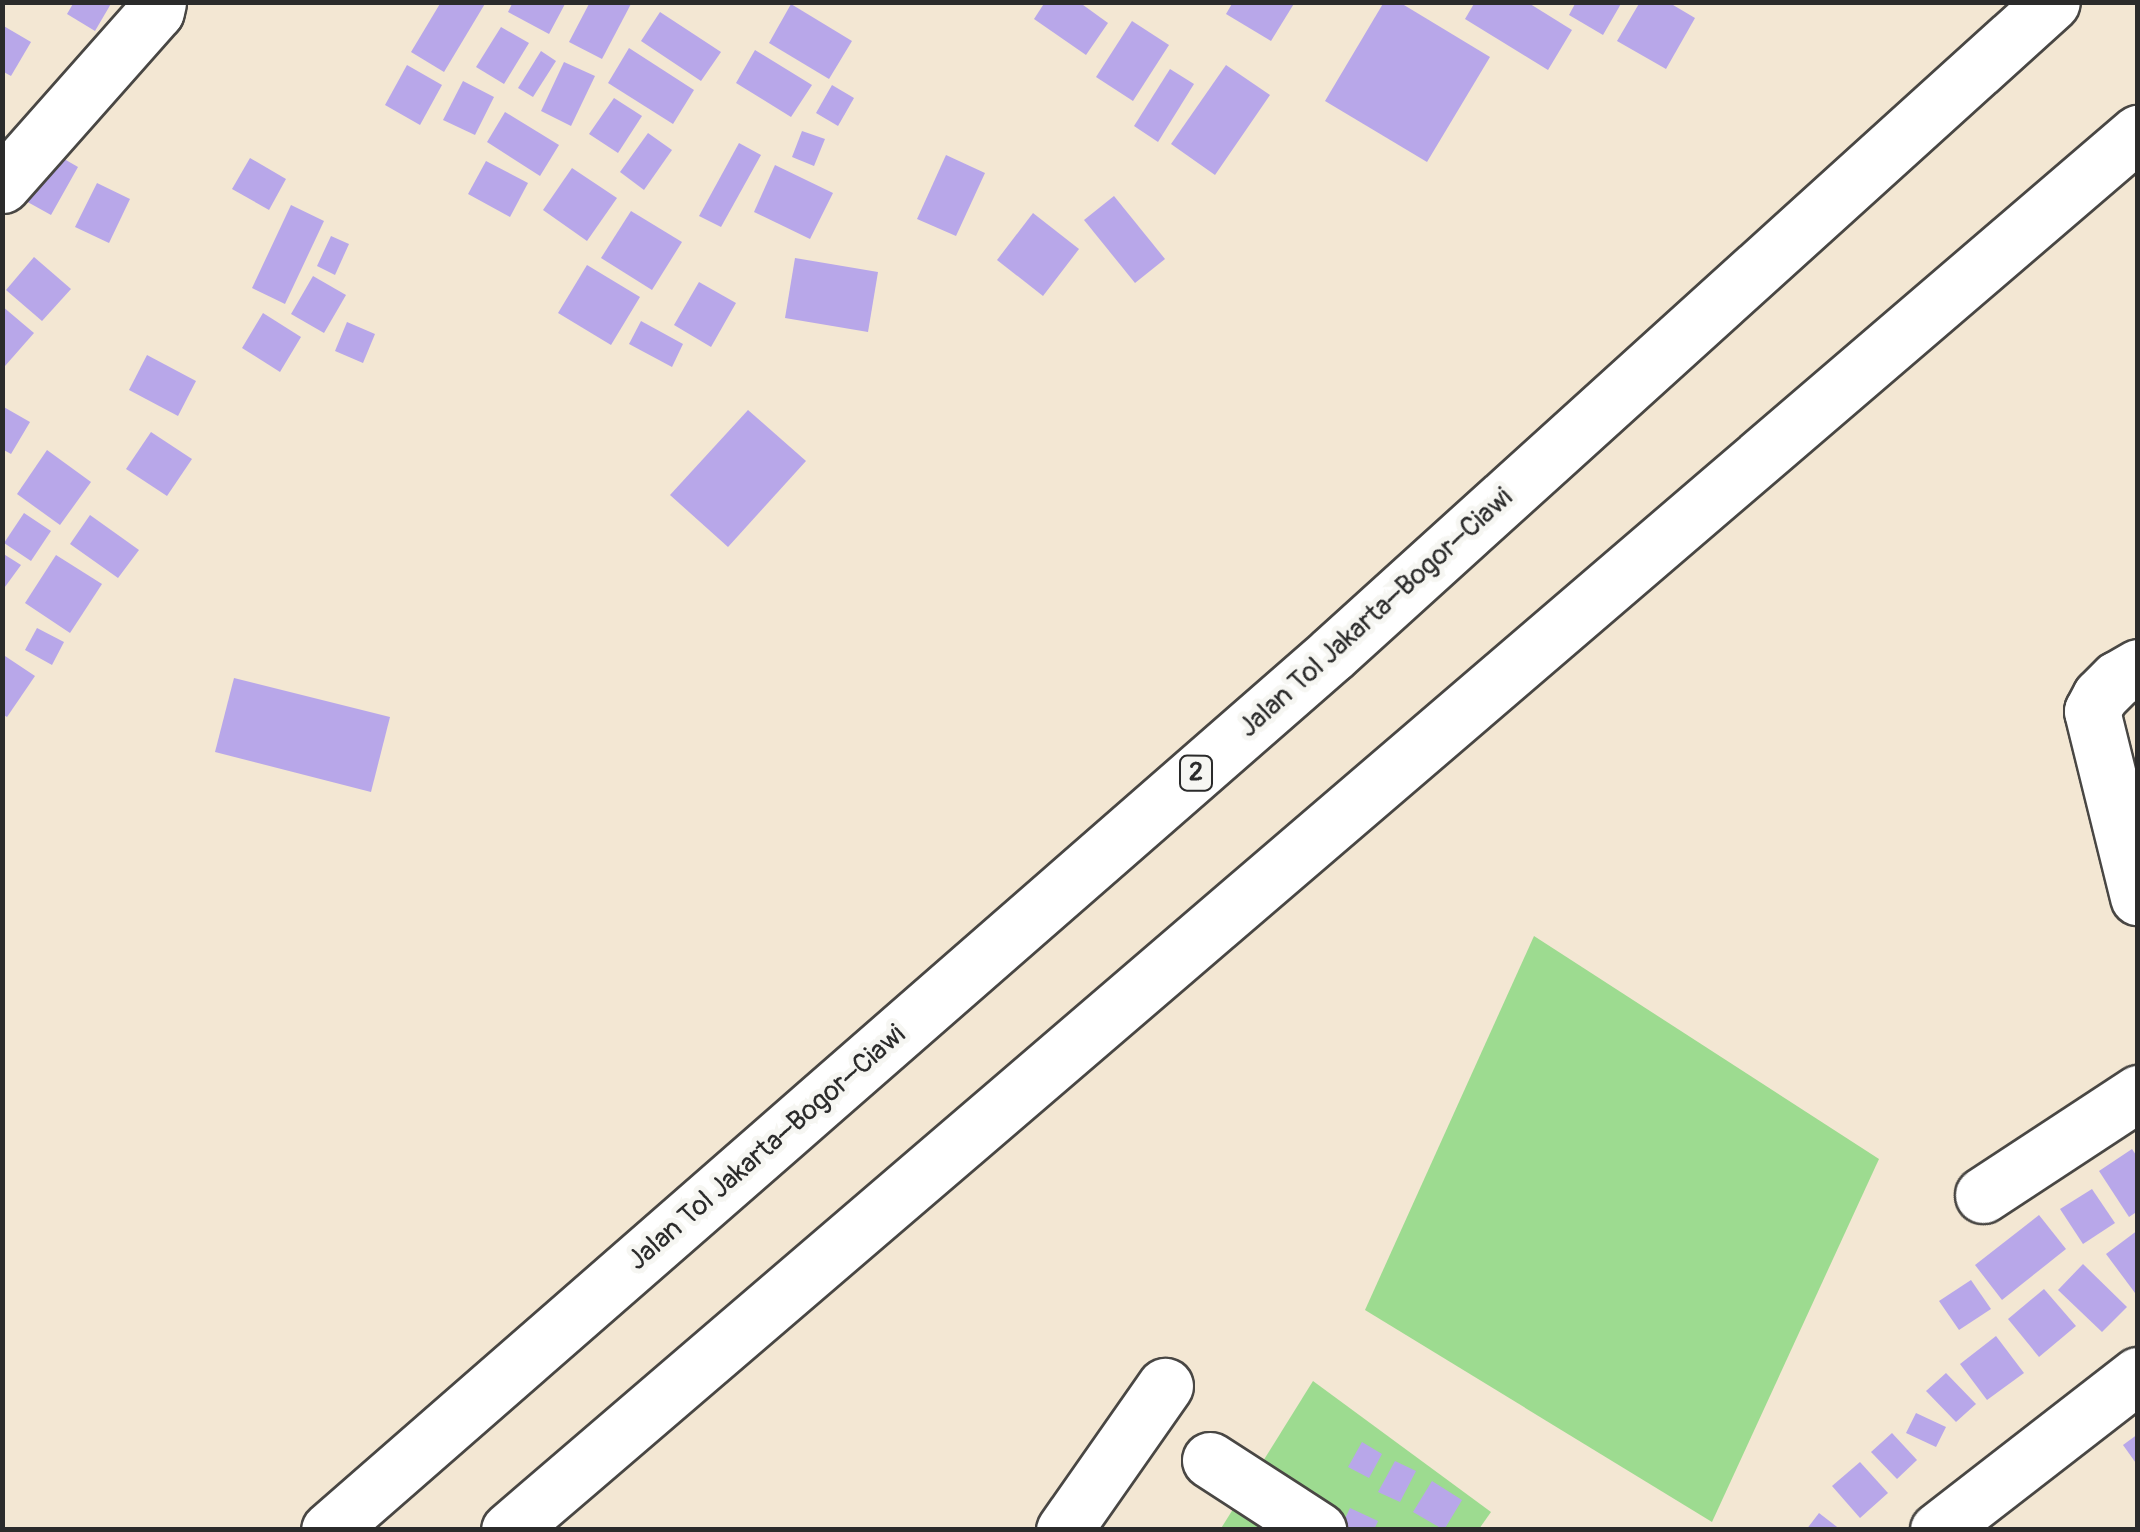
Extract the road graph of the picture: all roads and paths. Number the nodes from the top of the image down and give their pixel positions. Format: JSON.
{"nodes":[{"id":1,"x":158,"y":2,"type":"edge"},
{"id":2,"x":2052,"y":2,"type":"edge"},
{"id":3,"x":2138,"y":133,"type":"edge"},
{"id":4,"x":2,"y":185,"type":"edge"},
{"id":5,"x":2138,"y":668,"type":"edge"},
{"id":6,"x":2133,"y":865,"type":"edge"},
{"id":7,"x":2138,"y":1092,"type":"edge"},
{"id":8,"x":1984,"y":1194,"type":"dead end"},
{"id":9,"x":2138,"y":1376,"type":"edge"},
{"id":10,"x":1165,"y":1386,"type":"dead end"},
{"id":11,"x":1210,"y":1460,"type":"dead end"},
{"id":12,"x":329,"y":1530,"type":"edge"},
{"id":13,"x":509,"y":1530,"type":"edge"},
{"id":14,"x":1064,"y":1530,"type":"edge"},
{"id":15,"x":1318,"y":1530,"type":"edge"},
{"id":16,"x":1938,"y":1530,"type":"edge"}],
"edges":[{"from":1,"to":4,"type":"main road"},
{"from":2,"to":12,"type":"main road","name":"Jalan Tol Jakarta–Bogor–Ciawi","number":"2"},
{"from":3,"to":13,"type":"main road"},
{"from":5,"to":6,"type":"main road"},
{"from":7,"to":8,"type":"main road"},
{"from":9,"to":16,"type":"main road"},
{"from":10,"to":14,"type":"main road"},
{"from":11,"to":15,"type":"main road"}]}
